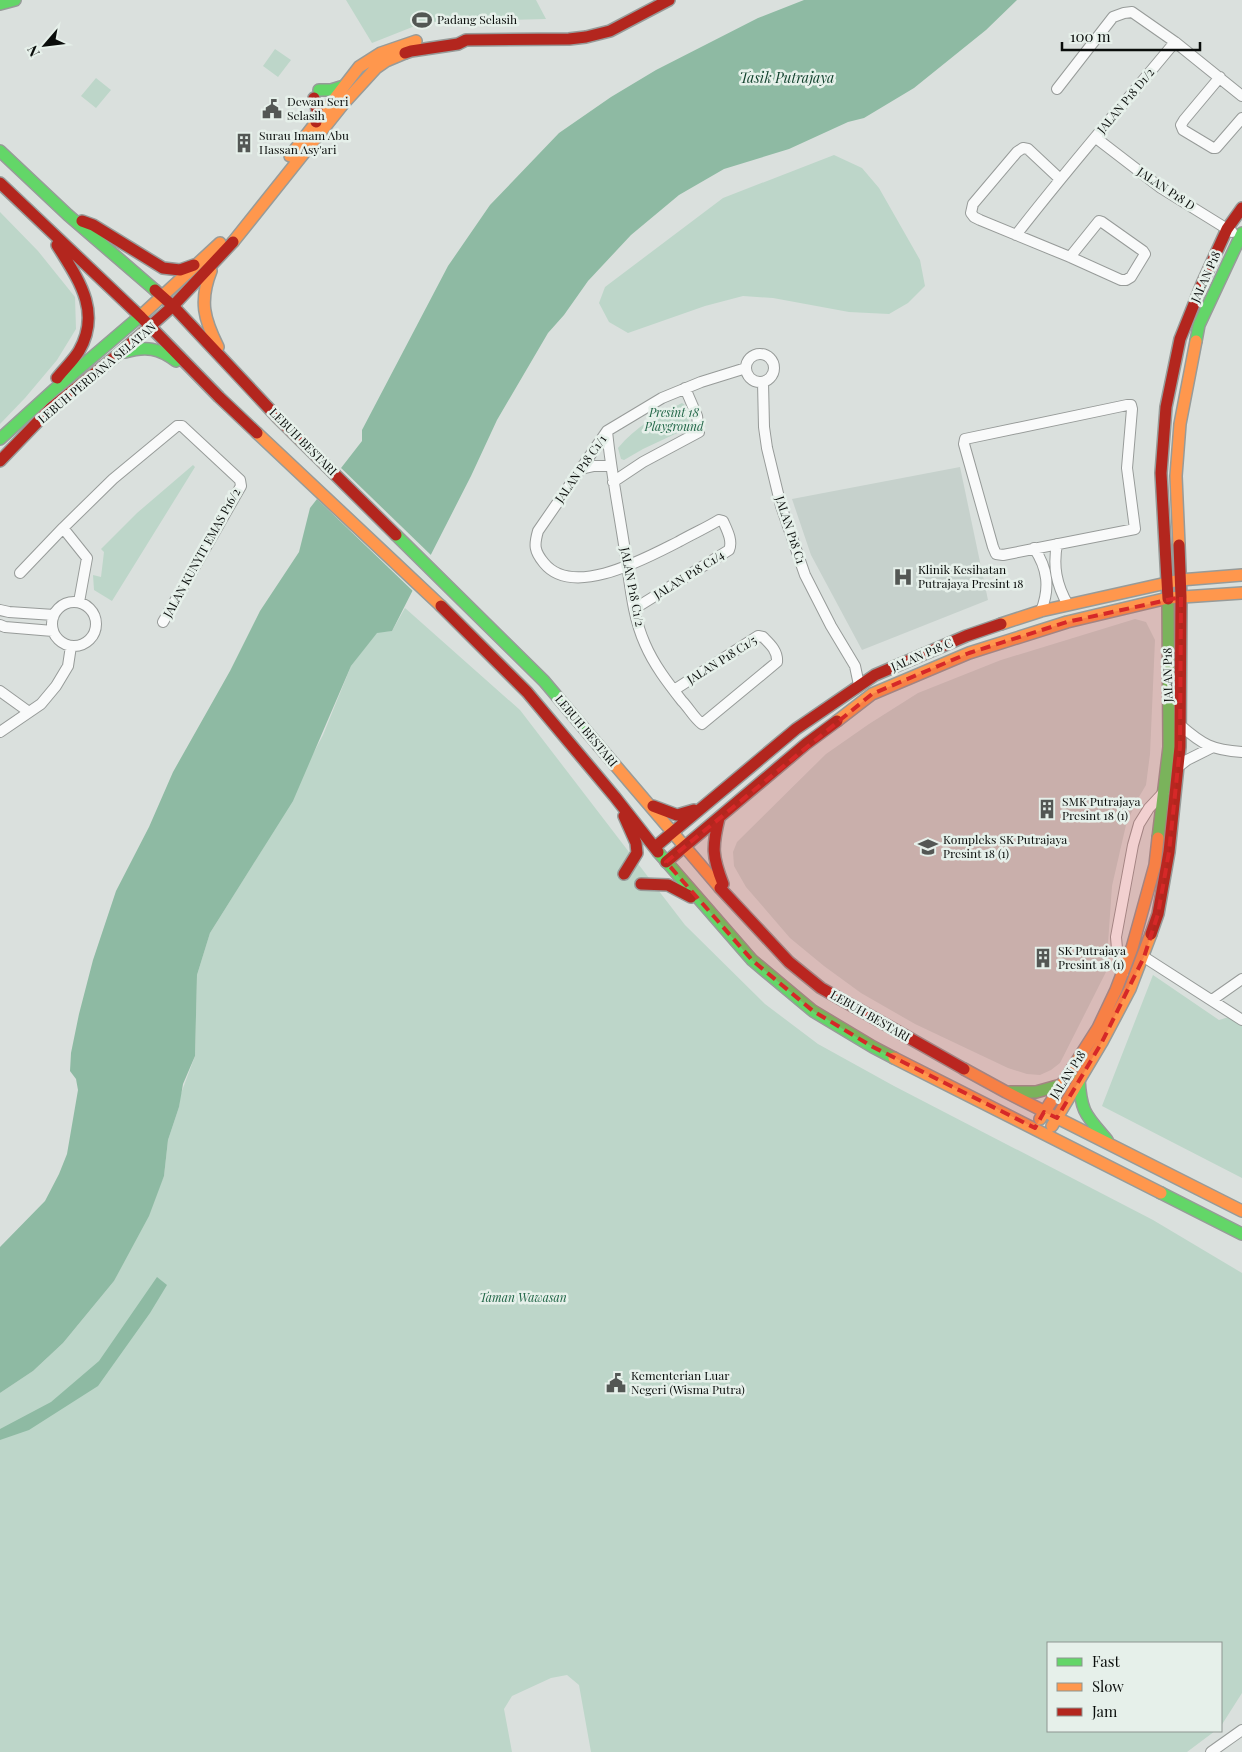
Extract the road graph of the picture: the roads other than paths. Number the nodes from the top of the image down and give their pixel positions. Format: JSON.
{"nodes":[{"id":1,"x":15,"y":0,"type":"edge"},
{"id":2,"x":669,"y":0,"type":"edge"},
{"id":3,"x":0,"y":4,"type":"edge"},
{"id":4,"x":466,"y":40,"type":"junction"},
{"id":5,"x":1175,"y":42,"type":"junction"},
{"id":6,"x":1220,"y":77,"type":"junction"},
{"id":7,"x":344,"y":86,"type":"junction"},
{"id":8,"x":1057,"y":88,"type":"dead end"},
{"id":9,"x":1242,"y":96,"type":"edge"},
{"id":10,"x":334,"y":107,"type":"junction"},
{"id":11,"x":1242,"y":118,"type":"edge"},
{"id":12,"x":316,"y":122,"type":"junction"},
{"id":13,"x":1096,"y":138,"type":"junction"},
{"id":14,"x":0,"y":151,"type":"edge"},
{"id":15,"x":1060,"y":179,"type":"junction"},
{"id":16,"x":0,"y":183,"type":"edge"},
{"id":17,"x":1242,"y":208,"type":"edge"},
{"id":18,"x":68,"y":215,"type":"junction"},
{"id":19,"x":1227,"y":229,"type":"junction"},
{"id":20,"x":48,"y":230,"type":"junction"},
{"id":21,"x":1016,"y":235,"type":"junction"},
{"id":22,"x":1241,"y":235,"type":"edge"},
{"id":23,"x":1070,"y":257,"type":"junction"},
{"id":24,"x":200,"y":263,"type":"junction"},
{"id":25,"x":214,"y":263,"type":"junction"},
{"id":26,"x":163,"y":297,"type":"junction"},
{"id":27,"x":173,"y":306,"type":"junction"},
{"id":28,"x":141,"y":318,"type":"junction"},
{"id":29,"x":151,"y":328,"type":"junction"},
{"id":30,"x":120,"y":353,"type":"junction"},
{"id":31,"x":228,"y":365,"type":"junction"},
{"id":32,"x":746,"y":368,"type":"junction"},
{"id":33,"x":763,"y":382,"type":"junction"},
{"id":34,"x":685,"y":388,"type":"junction"},
{"id":35,"x":219,"y":397,"type":"junction"},
{"id":36,"x":38,"y":402,"type":"junction"},
{"id":37,"x":607,"y":431,"type":"junction"},
{"id":38,"x":0,"y":438,"type":"edge"},
{"id":39,"x":0,"y":461,"type":"edge"},
{"id":40,"x":611,"y":466,"type":"junction"},
{"id":41,"x":581,"y":469,"type":"junction"},
{"id":42,"x":612,"y":482,"type":"junction"},
{"id":43,"x":63,"y":528,"type":"junction"},
{"id":44,"x":1057,"y":544,"type":"junction"},
{"id":45,"x":1034,"y":548,"type":"junction"},
{"id":46,"x":627,"y":566,"type":"junction"},
{"id":47,"x":20,"y":573,"type":"dead end"},
{"id":48,"x":1242,"y":575,"type":"edge"},
{"id":49,"x":1180,"y":580,"type":"junction"},
{"id":50,"x":1167,"y":583,"type":"junction"},
{"id":51,"x":1242,"y":593,"type":"edge"},
{"id":52,"x":1181,"y":597,"type":"junction"},
{"id":53,"x":1168,"y":598,"type":"junction"},
{"id":54,"x":79,"y":602,"type":"junction"},
{"id":55,"x":1068,"y":605,"type":"junction"},
{"id":56,"x":634,"y":609,"type":"junction"},
{"id":57,"x":0,"y":610,"type":"edge"},
{"id":58,"x":1041,"y":611,"type":"junction"},
{"id":59,"x":54,"y":614,"type":"junction"},
{"id":60,"x":163,"y":622,"type":"dead end"},
{"id":61,"x":0,"y":625,"type":"edge"},
{"id":62,"x":53,"y":631,"type":"junction"},
{"id":63,"x":71,"y":646,"type":"junction"},
{"id":64,"x":855,"y":666,"type":"junction"},
{"id":65,"x":876,"y":675,"type":"junction"},
{"id":66,"x":859,"y":685,"type":"junction"},
{"id":67,"x":674,"y":690,"type":"junction"},
{"id":68,"x":0,"y":691,"type":"edge"},
{"id":69,"x":30,"y":712,"type":"junction"},
{"id":70,"x":702,"y":724,"type":"joint"},
{"id":71,"x":1180,"y":725,"type":"junction"},
{"id":72,"x":0,"y":732,"type":"edge"},
{"id":73,"x":1211,"y":748,"type":"junction"},
{"id":74,"x":1242,"y":752,"type":"edge"},
{"id":75,"x":1178,"y":767,"type":"junction"},
{"id":76,"x":1164,"y":792,"type":"junction"},
{"id":77,"x":615,"y":797,"type":"junction"},
{"id":78,"x":645,"y":800,"type":"junction"},
{"id":79,"x":701,"y":808,"type":"junction"},
{"id":80,"x":719,"y":818,"type":"junction"},
{"id":81,"x":673,"y":832,"type":"junction"},
{"id":82,"x":685,"y":846,"type":"junction"},
{"id":83,"x":654,"y":847,"type":"junction"},
{"id":84,"x":666,"y":862,"type":"junction"},
{"id":85,"x":624,"y":874,"type":"dead end"},
{"id":86,"x":641,"y":884,"type":"dead end"},
{"id":87,"x":727,"y":896,"type":"junction"},
{"id":88,"x":703,"y":904,"type":"junction"},
{"id":89,"x":1144,"y":956,"type":"junction"},
{"id":90,"x":1123,"y":973,"type":"junction"},
{"id":91,"x":1242,"y":979,"type":"edge"},
{"id":92,"x":1212,"y":1000,"type":"junction"},
{"id":93,"x":1242,"y":1020,"type":"edge"},
{"id":94,"x":1079,"y":1079,"type":"junction"},
{"id":95,"x":1061,"y":1085,"type":"junction"},
{"id":96,"x":1006,"y":1092,"type":"junction"},
{"id":97,"x":1044,"y":1112,"type":"junction"},
{"id":98,"x":1057,"y":1118,"type":"junction"},
{"id":99,"x":1035,"y":1128,"type":"junction"},
{"id":100,"x":1047,"y":1134,"type":"junction"},
{"id":101,"x":1111,"y":1144,"type":"junction"},
{"id":102,"x":1242,"y":1211,"type":"edge"},
{"id":103,"x":1242,"y":1234,"type":"edge"},
{"id":104,"x":1242,"y":1730,"type":"edge"},
{"id":105,"x":1211,"y":1752,"type":"edge"}],
"edges":[{"from":1,"to":3,"type":"main road"},
{"from":2,"to":4,"type":"main road"},
{"from":4,"to":7,"type":"main road"},
{"from":4,"to":10,"type":"main road"},
{"from":5,"to":6,"type":"street"},
{"from":5,"to":8,"type":"street"},
{"from":5,"to":13,"type":"street","name":"JALAN P18 D1/2"},
{"from":6,"to":9,"type":"street"},
{"from":6,"to":11,"type":"street"},
{"from":7,"to":10,"type":"main road"},
{"from":7,"to":12,"type":"main road"},
{"from":10,"to":12,"type":"main road","name":"LEBUH PERDANA SELATAN"},
{"from":10,"to":25,"type":"main road","name":"LEBUH PERDANA SELATAN"},
{"from":12,"to":24,"type":"main road","name":"LEBUH PERDANA SELATAN"},
{"from":13,"to":15,"type":"street","name":"JALAN P18 D1/2"},
{"from":13,"to":19,"type":"street","name":"JALAN P18 D"},
{"from":14,"to":18,"type":"main road","name":"LEBUH BESTARI"},
{"from":15,"to":21,"type":"street","name":"JALAN P18 D1/2"},
{"from":15,"to":21,"type":"street"},
{"from":16,"to":20,"type":"main road","name":"LEBUH BESTARI"},
{"from":17,"to":19,"type":"main road","name":"JALAN P18"},
{"from":18,"to":24,"type":"main road"},
{"from":18,"to":26,"type":"main road","name":"LEBUH BESTARI"},
{"from":19,"to":22,"type":"street","name":"JALAN P18 D"},
{"from":19,"to":50,"type":"main road","name":"JALAN P18"},
{"from":20,"to":28,"type":"main road","name":"LEBUH BESTARI"},
{"from":20,"to":36,"type":"main road"},
{"from":21,"to":23,"type":"street"},
{"from":22,"to":49,"type":"main road","name":"JALAN P18"},
{"from":23,"to":23,"type":"street"},
{"from":24,"to":26,"type":"main road","name":"LEBUH PERDANA SELATAN"},
{"from":25,"to":27,"type":"main road","name":"LEBUH PERDANA SELATAN"},
{"from":25,"to":31,"type":"main road"},
{"from":26,"to":27,"type":"main road","name":"LEBUH BESTARI"},
{"from":26,"to":28,"type":"main road","name":"LEBUH PERDANA SELATAN"},
{"from":27,"to":29,"type":"main road","name":"LEBUH PERDANA SELATAN"},
{"from":27,"to":31,"type":"main road","name":"LEBUH BESTARI"},
{"from":28,"to":29,"type":"main road","name":"LEBUH BESTARI"},
{"from":28,"to":36,"type":"main road","name":"LEBUH PERDANA SELATAN"},
{"from":29,"to":30,"type":"main road","name":"LEBUH PERDANA SELATAN"},
{"from":29,"to":35,"type":"main road","name":"LEBUH BESTARI"},
{"from":30,"to":35,"type":"main road"},
{"from":30,"to":39,"type":"main road","name":"LEBUH PERDANA SELATAN"},
{"from":31,"to":78,"type":"main road","name":"LEBUH BESTARI"},
{"from":32,"to":33,"type":"street"},
{"from":32,"to":33,"type":"street"},
{"from":32,"to":34,"type":"street","name":"JALAN P18 C1/1"},
{"from":33,"to":64,"type":"street","name":"JALAN P18 C1"},
{"from":34,"to":37,"type":"street","name":"JALAN P18 C1/1"},
{"from":34,"to":42,"type":"street"},
{"from":35,"to":77,"type":"main road","name":"LEBUH BESTARI"},
{"from":36,"to":38,"type":"main road","name":"LEBUH PERDANA SELATAN"},
{"from":37,"to":40,"type":"street","name":"JALAN P18 C1/2"},
{"from":37,"to":41,"type":"street","name":"JALAN P18 C1/1"},
{"from":40,"to":41,"type":"street"},
{"from":40,"to":42,"type":"street","name":"JALAN P18 C1/2"},
{"from":41,"to":46,"type":"street","name":"JALAN P18 C1/1"},
{"from":42,"to":46,"type":"street","name":"JALAN P18 C1/2"},
{"from":43,"to":47,"type":"street","name":"JALAN KUNYIT EMAS P16/2"},
{"from":43,"to":54,"type":"street"},
{"from":43,"to":60,"type":"street","name":"JALAN KUNYIT EMAS P16/2"},
{"from":44,"to":45,"type":"street"},
{"from":44,"to":45,"type":"street"},
{"from":44,"to":55,"type":"street"},
{"from":45,"to":58,"type":"street"},
{"from":46,"to":56,"type":"street","name":"JALAN P18 C1/2"},
{"from":46,"to":56,"type":"street","name":"JALAN P18 C1/4"},
{"from":48,"to":49,"type":"main road","name":"JALAN P18 C"},
{"from":49,"to":50,"type":"main road","name":"JALAN P18 C"},
{"from":49,"to":52,"type":"main road","name":"JALAN P18"},
{"from":50,"to":53,"type":"main road","name":"JALAN P18"},
{"from":50,"to":55,"type":"main road","name":"JALAN P18 C"},
{"from":51,"to":52,"type":"main road","name":"JALAN P18 C"},
{"from":52,"to":53,"type":"main road","name":"JALAN P18 C"},
{"from":52,"to":71,"type":"main road","name":"JALAN P18"},
{"from":53,"to":76,"type":"main road","name":"JALAN P18"},
{"from":53,"to":80,"type":"main road","name":"JALAN P18 C"},
{"from":54,"to":59,"type":"street"},
{"from":54,"to":63,"type":"street"},
{"from":55,"to":58,"type":"main road","name":"JALAN P18 C"},
{"from":56,"to":67,"type":"street","name":"JALAN P18 C1/2"},
{"from":57,"to":59,"type":"street"},
{"from":58,"to":65,"type":"main road","name":"JALAN P18 C"},
{"from":59,"to":62,"type":"street"},
{"from":61,"to":62,"type":"street"},
{"from":62,"to":63,"type":"street"},
{"from":63,"to":69,"type":"street"},
{"from":64,"to":65,"type":"street"},
{"from":64,"to":66,"type":"street","name":"JALAN P18 C1"},
{"from":65,"to":66,"type":"main road","name":"JALAN P18 C"},
{"from":66,"to":79,"type":"main road","name":"JALAN P18 C"},
{"from":67,"to":70,"type":"street","name":"JALAN P18 C1/2"},
{"from":67,"to":70,"type":"street","name":"JALAN P18 C1/5"},
{"from":68,"to":69,"type":"street"},
{"from":69,"to":72,"type":"street"},
{"from":71,"to":73,"type":"street"},
{"from":71,"to":75,"type":"main road","name":"JALAN P18"},
{"from":73,"to":74,"type":"street"},
{"from":73,"to":75,"type":"street"},
{"from":75,"to":89,"type":"main road","name":"JALAN P18"},
{"from":76,"to":90,"type":"main road","name":"JALAN P18"},
{"from":76,"to":90,"type":"street"},
{"from":77,"to":83,"type":"main road","name":"LEBUH BESTARI"},
{"from":77,"to":85,"type":"main road"},
{"from":78,"to":79,"type":"main road"},
{"from":78,"to":81,"type":"main road","name":"LEBUH BESTARI"},
{"from":79,"to":81,"type":"main road","name":"JALAN P18 C"},
{"from":80,"to":82,"type":"main road","name":"JALAN P18 C"},
{"from":80,"to":87,"type":"main road"},
{"from":81,"to":82,"type":"main road","name":"LEBUH BESTARI"},
{"from":81,"to":83,"type":"main road","name":"JALAN P18 C"},
{"from":82,"to":84,"type":"main road","name":"JALAN P18 C"},
{"from":82,"to":87,"type":"main road","name":"LEBUH BESTARI"},
{"from":83,"to":84,"type":"main road","name":"LEBUH BESTARI"},
{"from":84,"to":88,"type":"main road","name":"LEBUH BESTARI"},
{"from":86,"to":88,"type":"main road"},
{"from":87,"to":96,"type":"main road","name":"LEBUH BESTARI"},
{"from":88,"to":99,"type":"main road","name":"LEBUH BESTARI"},
{"from":89,"to":92,"type":"street"},
{"from":89,"to":94,"type":"main road","name":"JALAN P18"},
{"from":90,"to":95,"type":"main road","name":"JALAN P18"},
{"from":91,"to":92,"type":"street"},
{"from":92,"to":93,"type":"street"},
{"from":94,"to":98,"type":"main road","name":"JALAN P18"},
{"from":94,"to":101,"type":"main road"},
{"from":95,"to":96,"type":"main road"},
{"from":95,"to":97,"type":"main road","name":"JALAN P18"},
{"from":96,"to":97,"type":"main road","name":"LEBUH BESTARI"},
{"from":97,"to":98,"type":"main road","name":"LEBUH BESTARI"},
{"from":97,"to":99,"type":"main road","name":"JALAN P18"},
{"from":98,"to":100,"type":"main road","name":"JALAN P18"},
{"from":98,"to":101,"type":"main road","name":"LEBUH BESTARI"},
{"from":99,"to":100,"type":"main road","name":"LEBUH BESTARI"},
{"from":100,"to":103,"type":"main road","name":"LEBUH BESTARI"},
{"from":101,"to":102,"type":"main road","name":"LEBUH BESTARI"},
{"from":104,"to":105,"type":"street"}]}
